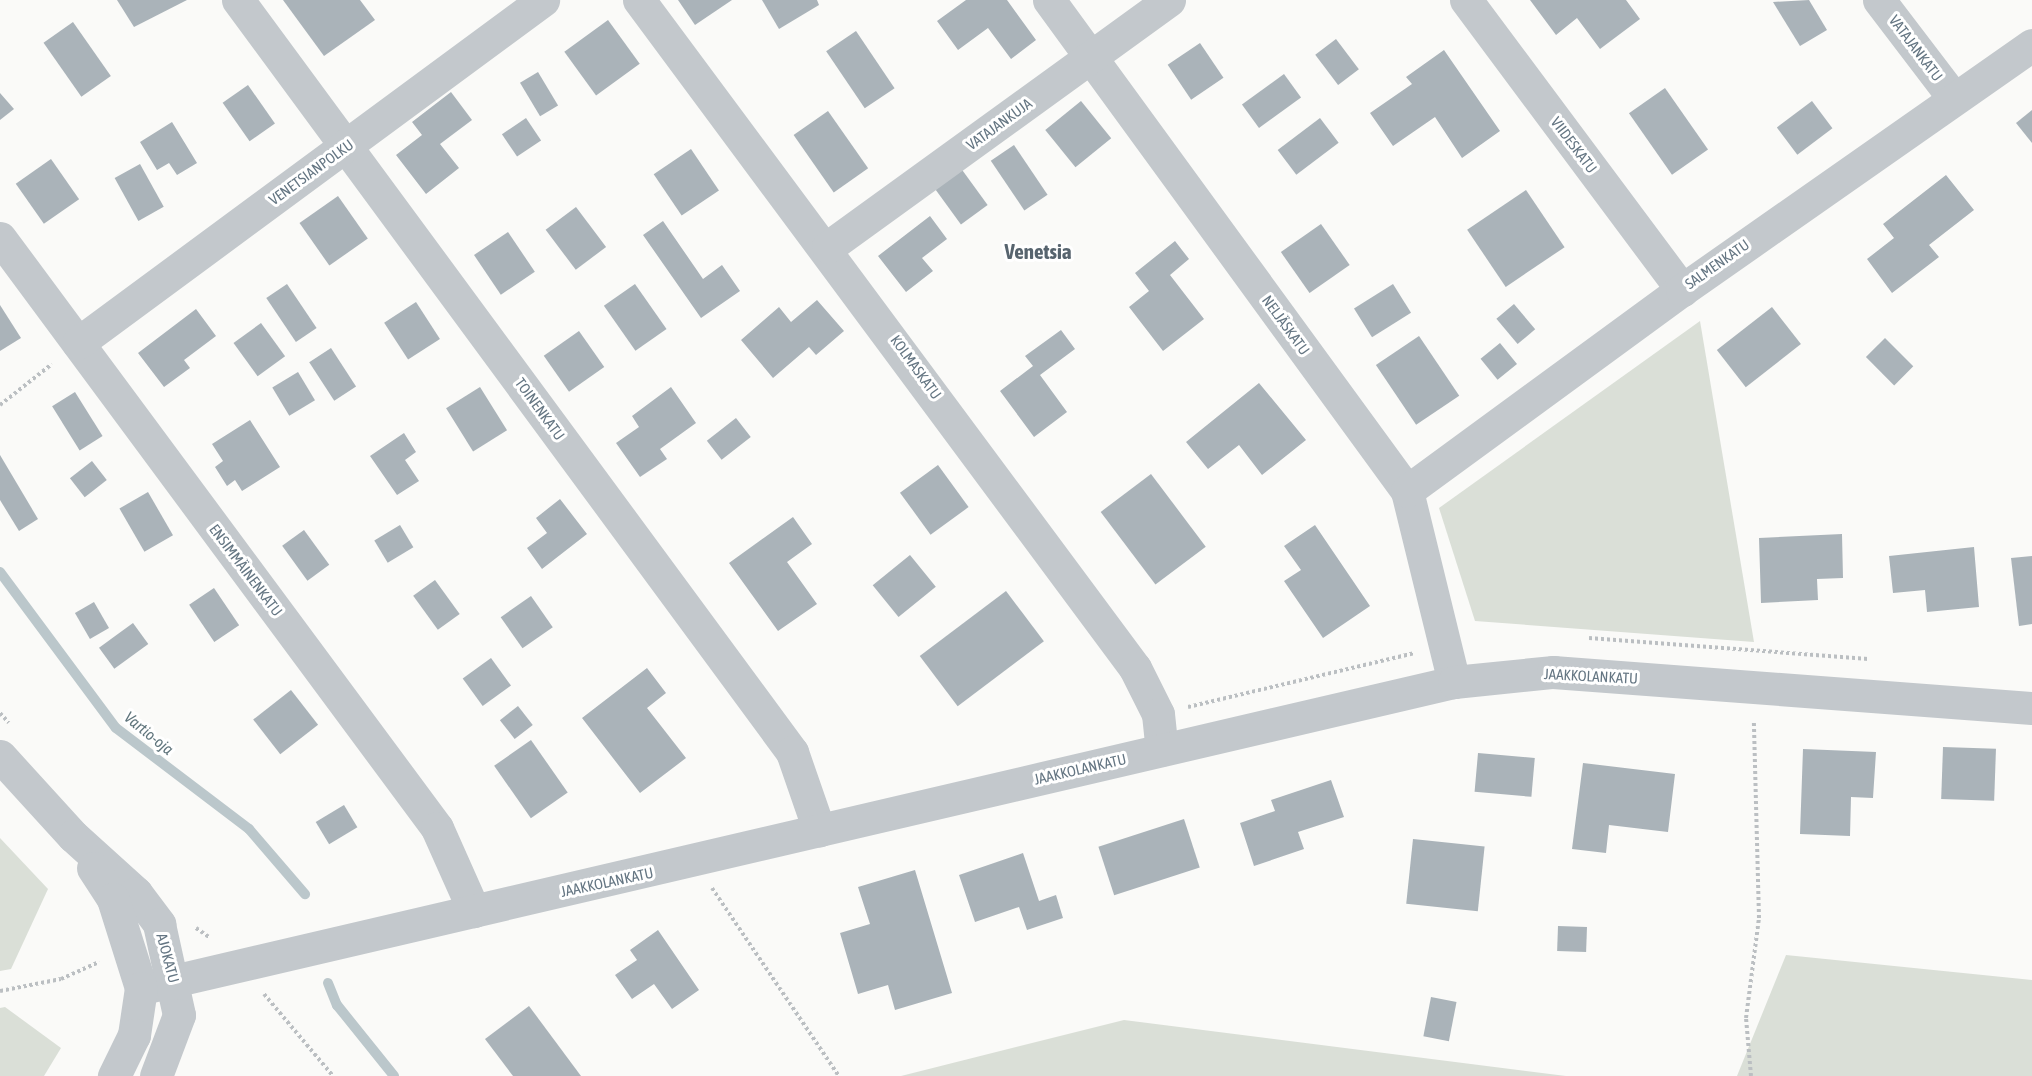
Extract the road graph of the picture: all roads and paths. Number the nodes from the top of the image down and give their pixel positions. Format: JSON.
{"nodes":[{"id":1,"x":238,"y":0,"type":"edge"},
{"id":2,"x":543,"y":0,"type":"edge"},
{"id":3,"x":639,"y":0,"type":"edge"},
{"id":4,"x":1049,"y":0,"type":"edge"},
{"id":5,"x":1169,"y":0,"type":"edge"},
{"id":6,"x":1466,"y":0,"type":"edge"},
{"id":7,"x":1879,"y":0,"type":"edge"},
{"id":8,"x":2032,"y":45,"type":"edge"},
{"id":9,"x":1091,"y":57,"type":"junction"},
{"id":10,"x":1953,"y":97,"type":"junction"},
{"id":11,"x":346,"y":146,"type":"junction"},
{"id":12,"x":0,"y":238,"type":"edge"},
{"id":13,"x":828,"y":248,"type":"junction"},
{"id":14,"x":1682,"y":290,"type":"junction"},
{"id":15,"x":78,"y":344,"type":"junction"},
{"id":16,"x":0,"y":405,"type":"edge"},
{"id":17,"x":1407,"y":491,"type":"junction"},
{"id":18,"x":1756,"y":648,"type":"dead end"},
{"id":19,"x":1454,"y":682,"type":"junction"},
{"id":20,"x":1753,"y":686,"type":"junction"},
{"id":21,"x":2032,"y":708,"type":"edge"},
{"id":22,"x":1162,"y":750,"type":"junction"},
{"id":23,"x":0,"y":756,"type":"edge"},
{"id":24,"x":819,"y":830,"type":"junction"},
{"id":25,"x":73,"y":836,"type":"junction"},
{"id":26,"x":695,"y":862,"type":"junction"},
{"id":27,"x":474,"y":911,"type":"junction"},
{"id":28,"x":128,"y":944,"type":"junction"},
{"id":29,"x":243,"y":968,"type":"junction"},
{"id":30,"x":176,"y":981,"type":"junction"},
{"id":31,"x":141,"y":988,"type":"junction"},
{"id":32,"x":0,"y":991,"type":"edge"},
{"id":33,"x":114,"y":1076,"type":"edge"},
{"id":34,"x":156,"y":1076,"type":"edge"},
{"id":35,"x":333,"y":1076,"type":"edge"},
{"id":36,"x":839,"y":1076,"type":"edge"},
{"id":37,"x":1751,"y":1076,"type":"edge"}],
"edges":[{"from":1,"to":11,"type":"street","name":"TOINENKATU"},
{"from":2,"to":11,"type":"street","name":"VENETSIANPOLKU"},
{"from":3,"to":13,"type":"street","name":"KOLMASKATU"},
{"from":4,"to":9,"type":"street","name":"NELJÄSKATU"},
{"from":5,"to":9,"type":"street","name":"VATAJANKUJA"},
{"from":6,"to":14,"type":"street","name":"VIIDESKATU"},
{"from":7,"to":10,"type":"street","name":"VATAJANKATU"},
{"from":8,"to":10,"type":"street","name":"SALMENKATU"},
{"from":9,"to":13,"type":"street","name":"VATAJANKUJA"},
{"from":9,"to":17,"type":"street","name":"NELJÄSKATU"},
{"from":10,"to":14,"type":"street","name":"SALMENKATU"},
{"from":11,"to":15,"type":"street","name":"VENETSIANPOLKU"},
{"from":11,"to":24,"type":"street","name":"TOINENKATU"},
{"from":12,"to":15,"type":"street","name":"ENSIMMÄINENKATU"},
{"from":13,"to":22,"type":"street","name":"KOLMASKATU"},
{"from":14,"to":17,"type":"street","name":"SALMENKATU"},
{"from":15,"to":16,"type":"path"},
{"from":15,"to":27,"type":"street","name":"ENSIMMÄINENKATU"},
{"from":17,"to":19,"type":"street","name":"NELJÄSKATU"},
{"from":18,"to":20,"type":"path"},
{"from":19,"to":20,"type":"street","name":"JAAKKOLANKATU"},
{"from":19,"to":22,"type":"street","name":"JAAKKOLANKATU"},
{"from":20,"to":21,"type":"street","name":"JAAKKOLANKATU"},
{"from":20,"to":37,"type":"path"},
{"from":22,"to":24,"type":"street","name":"JAAKKOLANKATU"},
{"from":23,"to":25,"type":"street","name":"AJOKATU"},
{"from":24,"to":26,"type":"street","name":"JAAKKOLANKATU"},
{"from":25,"to":28,"type":"street","name":"AJOKATU"},
{"from":25,"to":30,"type":"street","name":"AJOKATU"},
{"from":26,"to":27,"type":"street","name":"JAAKKOLANKATU"},
{"from":26,"to":36,"type":"path"},
{"from":27,"to":29,"type":"street","name":"JAAKKOLANKATU"},
{"from":28,"to":31,"type":"street","name":"AJOKATU"},
{"from":28,"to":32,"type":"path"},
{"from":29,"to":30,"type":"street","name":"JAAKKOLANKATU"},
{"from":29,"to":35,"type":"path"},
{"from":30,"to":31,"type":"street","name":"JAAKKOLANKATU"},
{"from":30,"to":34,"type":"street","name":"AJOKATU"},
{"from":31,"to":33,"type":"street","name":"AJOKATU"}]}
